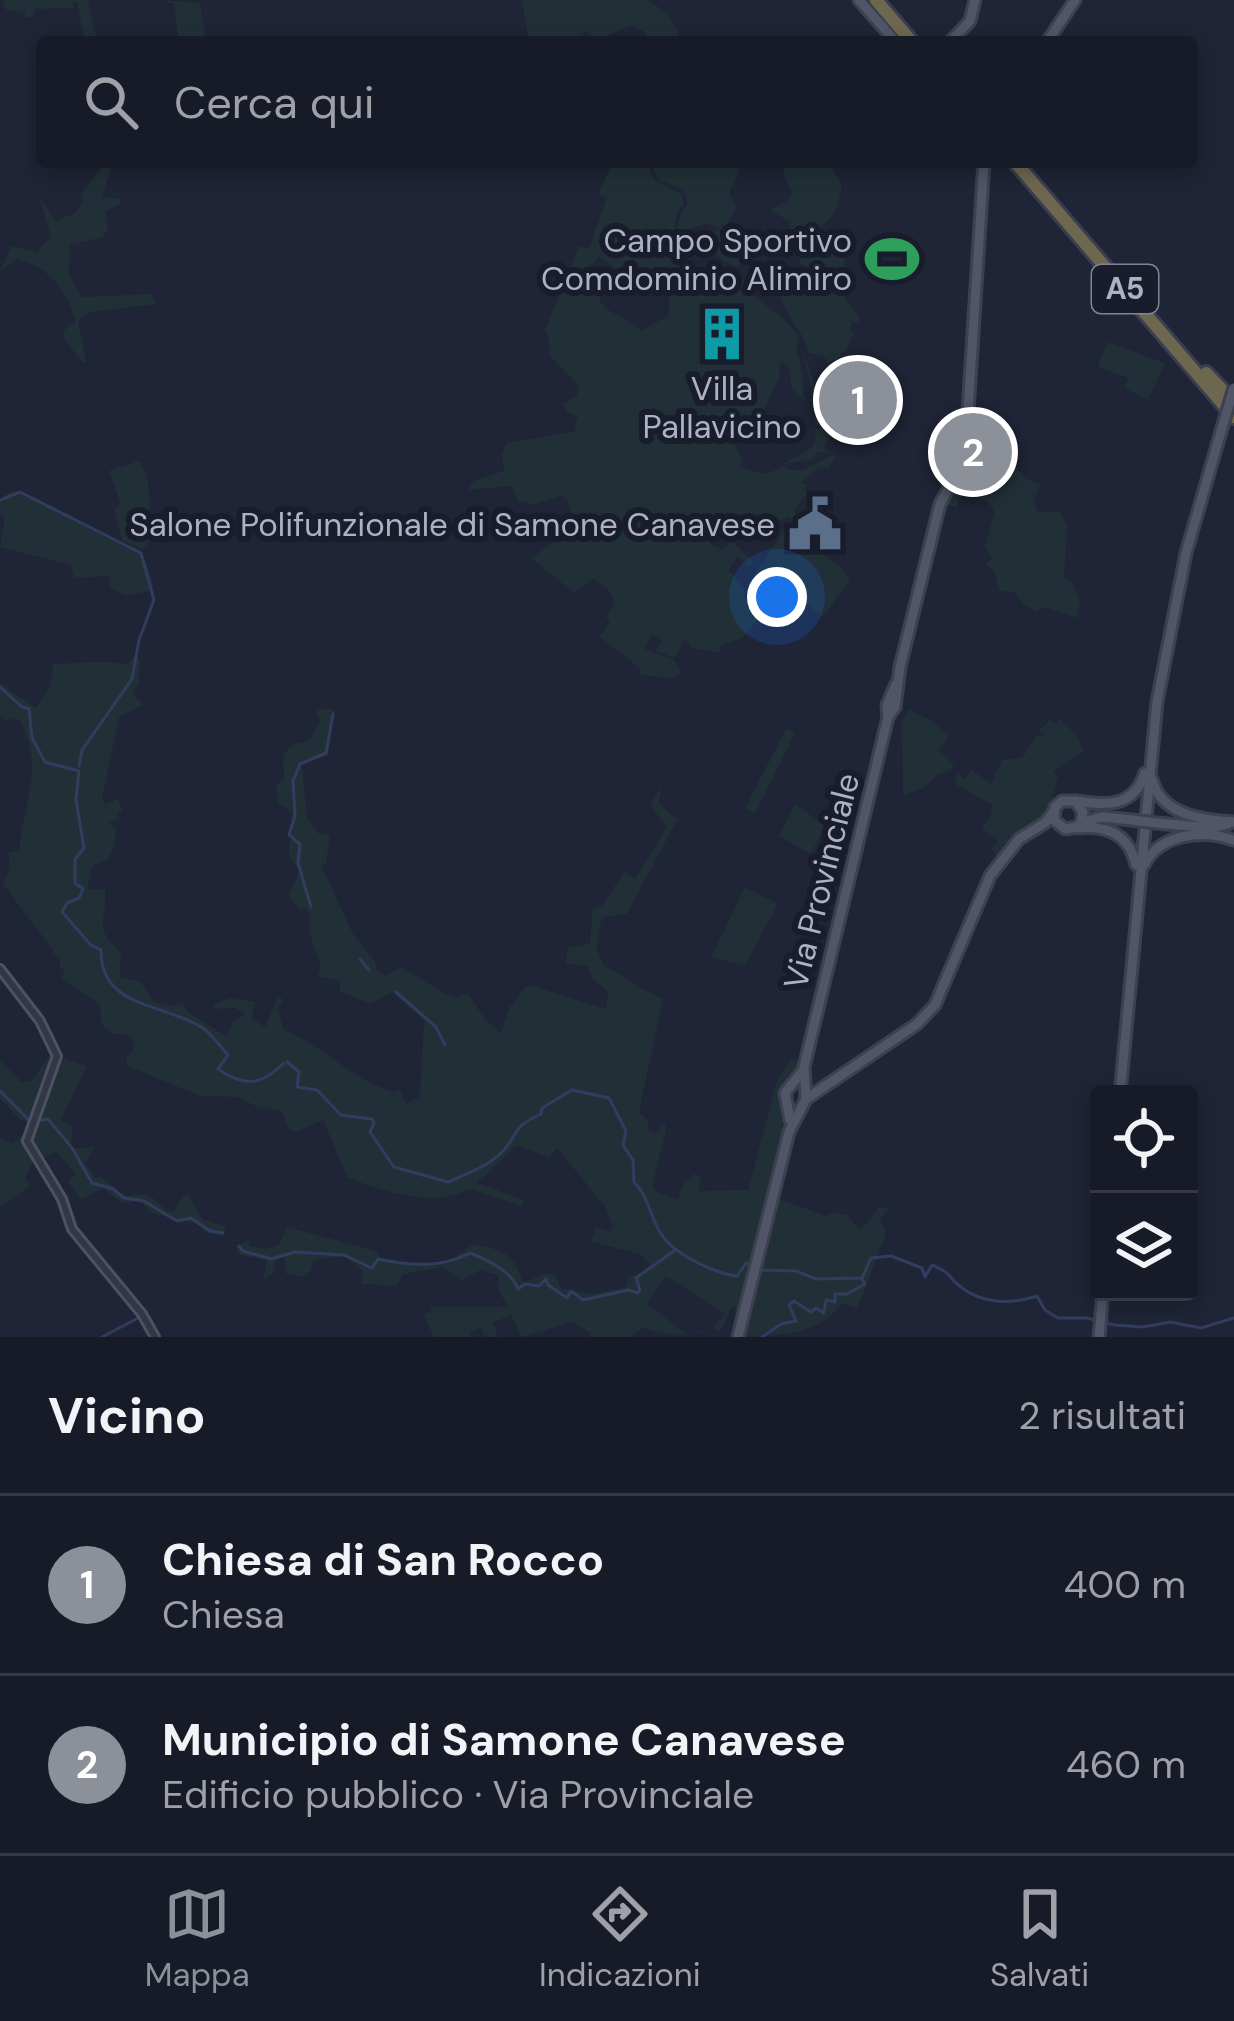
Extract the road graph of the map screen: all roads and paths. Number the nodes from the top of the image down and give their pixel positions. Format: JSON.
{"nodes":[{"id":1,"x":859,"y":0,"type":"edge"},
{"id":2,"x":880,"y":0,"type":"edge"},
{"id":3,"x":975,"y":0,"type":"edge"},
{"id":4,"x":1069,"y":2,"type":"edge"},
{"id":5,"x":891,"y":36,"type":"edge"},
{"id":6,"x":911,"y":36,"type":"edge"},
{"id":7,"x":956,"y":36,"type":"edge"},
{"id":8,"x":1050,"y":36,"type":"edge"},
{"id":9,"x":984,"y":168,"type":"edge"},
{"id":10,"x":1024,"y":168,"type":"edge"},
{"id":11,"x":1024,"y":168,"type":"edge"},
{"id":12,"x":1234,"y":388,"type":"edge"},
{"id":13,"x":1234,"y":409,"type":"edge"},
{"id":14,"x":1150,"y":756,"type":"junction"},
{"id":15,"x":1078,"y":805,"type":"junction"},
{"id":16,"x":1054,"y":811,"type":"junction"},
{"id":17,"x":1104,"y":817,"type":"junction"},
{"id":18,"x":1233,"y":821,"type":"edge"},
{"id":19,"x":1077,"y":826,"type":"junction"},
{"id":20,"x":1039,"y":827,"type":"junction"},
{"id":21,"x":1060,"y":827,"type":"junction"},
{"id":22,"x":1212,"y":828,"type":"junction"},
{"id":23,"x":1233,"y":839,"type":"edge"},
{"id":24,"x":1138,"y":881,"type":"junction"},
{"id":25,"x":0,"y":968,"type":"edge"},
{"id":26,"x":1121,"y":1085,"type":"edge"},
{"id":27,"x":799,"y":1096,"type":"junction"},
{"id":28,"x":1102,"y":1301,"type":"edge"},
{"id":29,"x":155,"y":1337,"type":"edge"},
{"id":30,"x":738,"y":1337,"type":"edge"},
{"id":31,"x":1099,"y":1337,"type":"edge"}],
"edges":[{"from":1,"to":5,"type":"main road"},
{"from":2,"to":6,"type":"highway"},
{"from":3,"to":7,"type":"main road"},
{"from":4,"to":8,"type":"main road"},
{"from":9,"to":27,"type":"main road","name":"Via Provinciale"},
{"from":10,"to":13,"type":"highway","number":"A5"},
{"from":11,"to":13,"type":"highway","number":"A5"},
{"from":12,"to":14,"type":"main road","bridge":true},
{"from":14,"to":15,"type":"main road"},
{"from":14,"to":18,"type":"main road"},
{"from":14,"to":24,"type":"main road"},
{"from":15,"to":16,"type":"main road"},
{"from":15,"to":17,"type":"main road"},
{"from":15,"to":19,"type":"main road"},
{"from":16,"to":20,"type":"main road"},
{"from":16,"to":21,"type":"main road"},
{"from":17,"to":19,"type":"main road"},
{"from":17,"to":22,"type":"main road","bridge":true},
{"from":18,"to":22,"type":"main road"},
{"from":18,"to":23,"type":"main road"},
{"from":19,"to":21,"type":"main road"},
{"from":19,"to":24,"type":"main road"},
{"from":20,"to":21,"type":"main road"},
{"from":20,"to":27,"type":"main road"},
{"from":22,"to":23,"type":"main road"},
{"from":23,"to":24,"type":"main road"},
{"from":24,"to":26,"type":"main road"},
{"from":25,"to":29,"type":"street"},
{"from":27,"to":30,"type":"main road","name":"Via Provinciale"},
{"from":28,"to":31,"type":"main road"}]}
